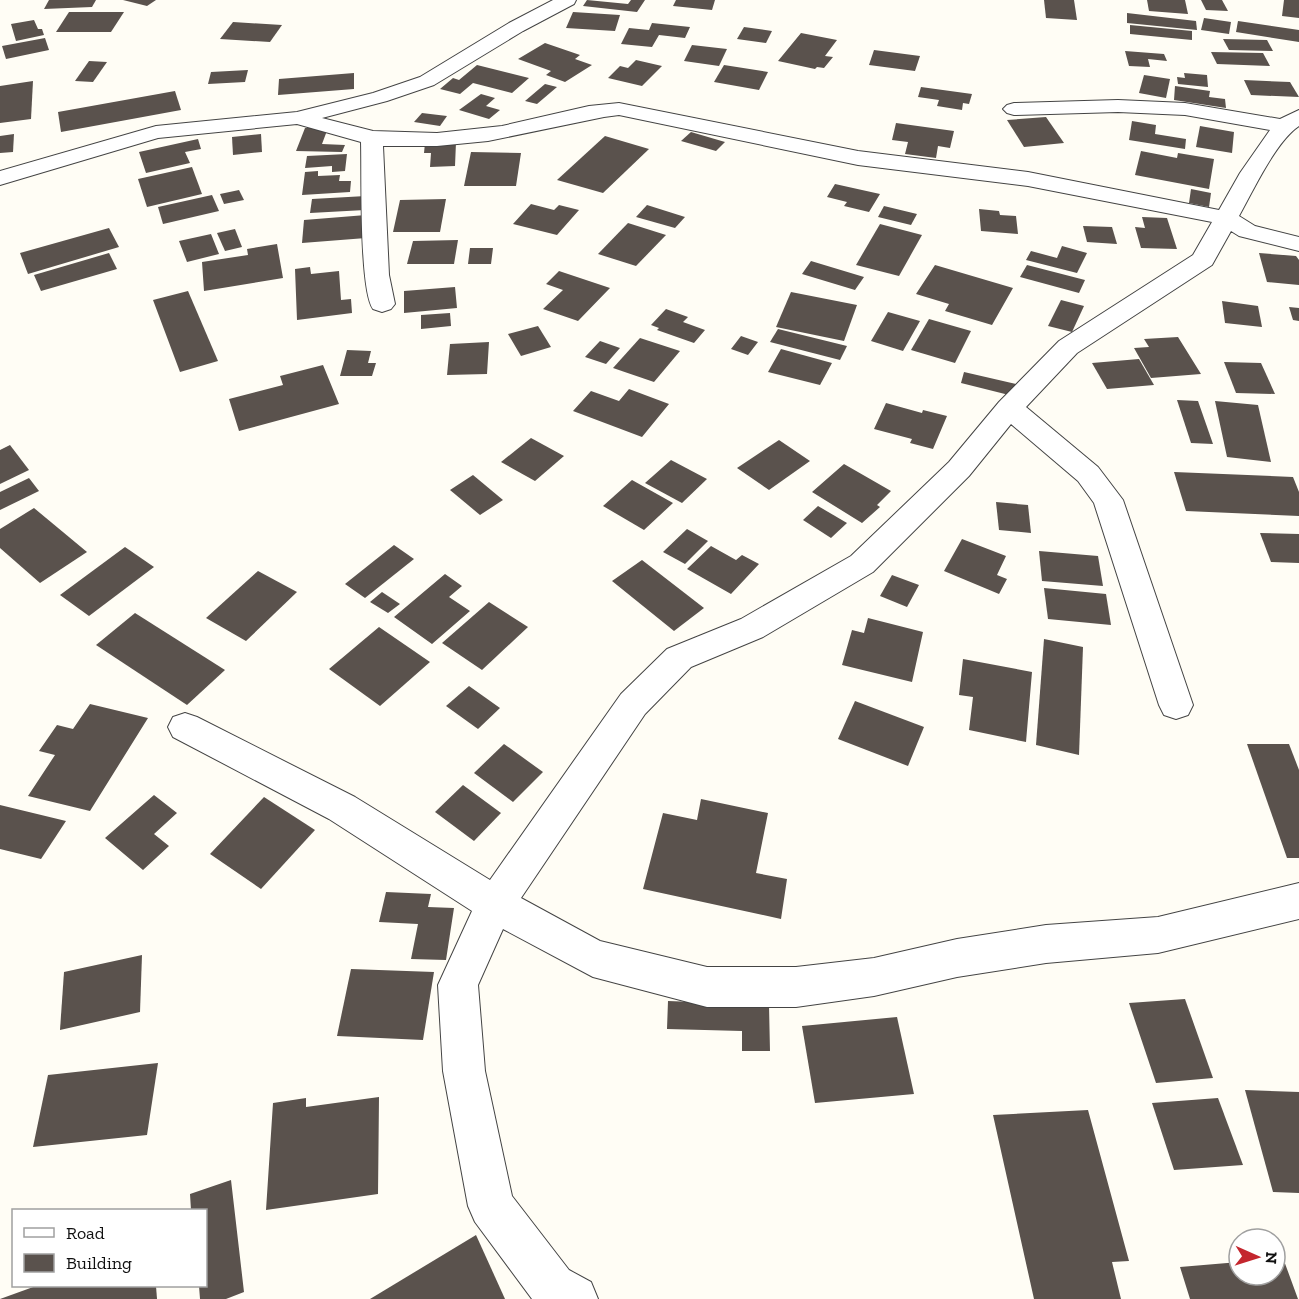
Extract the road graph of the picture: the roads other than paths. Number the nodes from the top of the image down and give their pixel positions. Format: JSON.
{"nodes":[{"id":1,"x":567,"y":0,"type":"edge"},
{"id":2,"x":1014,"y":109,"type":"dead end"},
{"id":3,"x":297,"y":118,"type":"junction"},
{"id":4,"x":1291,"y":121,"type":"edge"},
{"id":5,"x":372,"y":138,"type":"junction"},
{"id":6,"x":0,"y":178,"type":"edge"},
{"id":7,"x":1226,"y":218,"type":"junction"},
{"id":8,"x":1299,"y":244,"type":"edge"},
{"id":9,"x":382,"y":304,"type":"dead end"},
{"id":10,"x":1009,"y":408,"type":"junction"},
{"id":11,"x":1176,"y":705,"type":"dead end"},
{"id":12,"x":185,"y":726,"type":"dead end"},
{"id":13,"x":1299,"y":901,"type":"edge"},
{"id":14,"x":495,"y":904,"type":"junction"},
{"id":15,"x":574,"y":1299,"type":"edge"}],
"edges":[{"from":1,"to":3,"type":"street"},
{"from":2,"to":4,"type":"street"},
{"from":3,"to":5,"type":"street"},
{"from":3,"to":6,"type":"street"},
{"from":4,"to":7,"type":"street"},
{"from":5,"to":7,"type":"street"},
{"from":5,"to":9,"type":"street"},
{"from":7,"to":8,"type":"street"},
{"from":7,"to":10,"type":"street"},
{"from":10,"to":11,"type":"street"},
{"from":10,"to":14,"type":"street"},
{"from":12,"to":14,"type":"street"},
{"from":13,"to":14,"type":"street"},
{"from":14,"to":15,"type":"street"}]}
